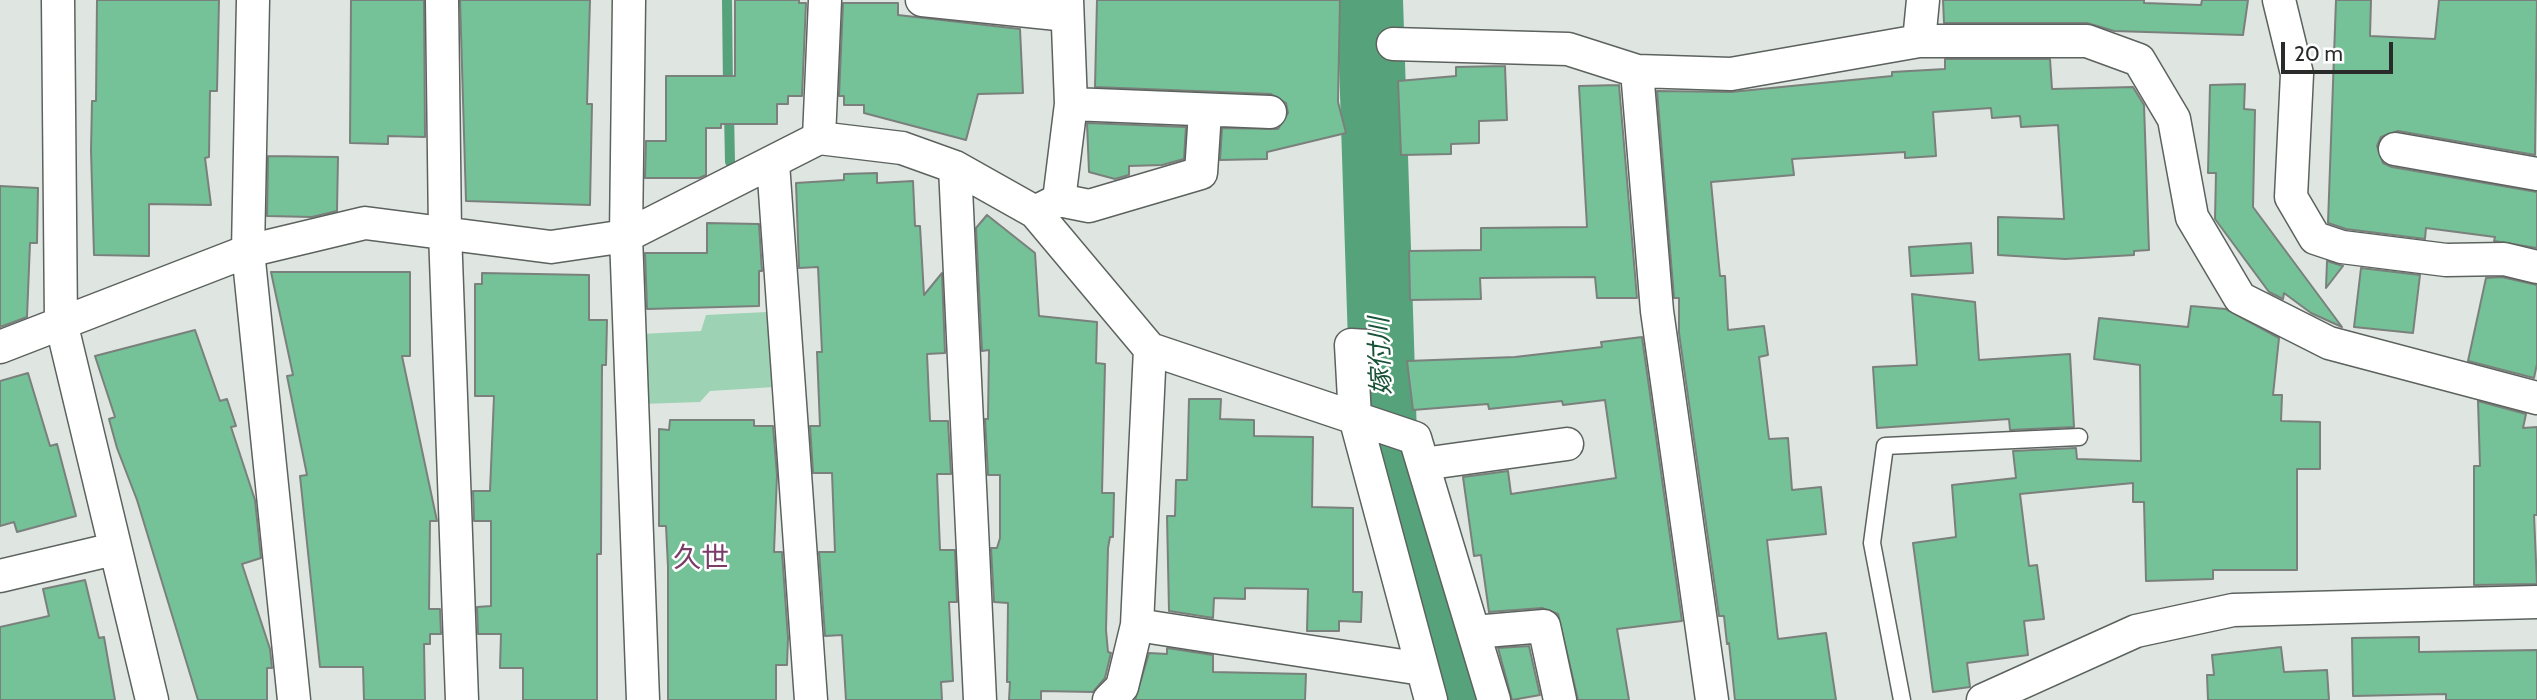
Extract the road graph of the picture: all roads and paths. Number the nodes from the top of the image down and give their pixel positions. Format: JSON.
{"nodes":[{"id":1,"x":58,"y":0,"type":"edge"},
{"id":2,"x":253,"y":0,"type":"edge"},
{"id":3,"x":442,"y":0,"type":"edge"},
{"id":4,"x":629,"y":0,"type":"edge"},
{"id":5,"x":825,"y":0,"type":"edge"},
{"id":6,"x":922,"y":0,"type":"edge"},
{"id":7,"x":1923,"y":0,"type":"edge"},
{"id":8,"x":2278,"y":0,"type":"edge"},
{"id":9,"x":1067,"y":7,"type":"edge"},
{"id":10,"x":1919,"y":41,"type":"junction"},
{"id":11,"x":1394,"y":44,"type":"dead end"},
{"id":12,"x":1637,"y":71,"type":"junction"},
{"id":13,"x":1072,"y":104,"type":"junction"},
{"id":14,"x":1205,"y":112,"type":"junction"},
{"id":15,"x":1270,"y":112,"type":"dead end"},
{"id":16,"x":819,"y":138,"type":"junction"},
{"id":17,"x":2395,"y":149,"type":"dead end"},
{"id":18,"x":773,"y":163,"type":"junction"},
{"id":19,"x":956,"y":167,"type":"junction"},
{"id":20,"x":2537,"y":174,"type":"edge"},
{"id":21,"x":1047,"y":206,"type":"junction"},
{"id":22,"x":445,"y":232,"type":"junction"},
{"id":23,"x":626,"y":236,"type":"junction"},
{"id":24,"x":248,"y":251,"type":"junction"},
{"id":25,"x":2537,"y":267,"type":"edge"},
{"id":26,"x":61,"y":321,"type":"junction"},
{"id":27,"x":1367,"y":346,"type":"dead end"},
{"id":28,"x":0,"y":347,"type":"edge"},
{"id":29,"x":1150,"y":349,"type":"junction"},
{"id":30,"x":2537,"y":398,"type":"edge"},
{"id":31,"x":1355,"y":417,"type":"junction"},
{"id":32,"x":2079,"y":437,"type":"dead end"},
{"id":33,"x":1567,"y":444,"type":"dead end"},
{"id":34,"x":1419,"y":451,"type":"junction"},
{"id":35,"x":114,"y":549,"type":"junction"},
{"id":36,"x":0,"y":576,"type":"edge"},
{"id":37,"x":2537,"y":601,"type":"edge"},
{"id":38,"x":1137,"y":625,"type":"junction"},
{"id":39,"x":1474,"y":632,"type":"junction"},
{"id":40,"x":1422,"y":669,"type":"junction"},
{"id":41,"x":152,"y":700,"type":"edge"},
{"id":42,"x":293,"y":700,"type":"edge"},
{"id":43,"x":462,"y":700,"type":"edge"},
{"id":44,"x":643,"y":700,"type":"edge"},
{"id":45,"x":811,"y":700,"type":"edge"},
{"id":46,"x":980,"y":700,"type":"edge"},
{"id":47,"x":1109,"y":700,"type":"edge"},
{"id":48,"x":1431,"y":700,"type":"edge"},
{"id":49,"x":1494,"y":700,"type":"edge"},
{"id":50,"x":1560,"y":700,"type":"edge"},
{"id":51,"x":1712,"y":700,"type":"edge"},
{"id":52,"x":1902,"y":700,"type":"edge"},
{"id":53,"x":1983,"y":700,"type":"edge"}],
"edges":[{"from":1,"to":26,"type":"street"},
{"from":2,"to":24,"type":"street"},
{"from":3,"to":22,"type":"street"},
{"from":4,"to":23,"type":"street"},
{"from":5,"to":16,"type":"street"},
{"from":6,"to":9,"type":"street"},
{"from":7,"to":10,"type":"street"},
{"from":8,"to":25,"type":"street"},
{"from":9,"to":13,"type":"street"},
{"from":10,"to":12,"type":"street"},
{"from":10,"to":30,"type":"street"},
{"from":11,"to":12,"type":"street"},
{"from":12,"to":51,"type":"street"},
{"from":13,"to":14,"type":"street"},
{"from":13,"to":21,"type":"street"},
{"from":14,"to":15,"type":"street"},
{"from":14,"to":21,"type":"street"},
{"from":16,"to":18,"type":"street"},
{"from":16,"to":19,"type":"street"},
{"from":17,"to":20,"type":"street"},
{"from":18,"to":23,"type":"street"},
{"from":18,"to":45,"type":"street"},
{"from":19,"to":21,"type":"street"},
{"from":19,"to":46,"type":"street"},
{"from":21,"to":29,"type":"street"},
{"from":22,"to":23,"type":"street"},
{"from":22,"to":24,"type":"street"},
{"from":22,"to":43,"type":"street"},
{"from":23,"to":44,"type":"street"},
{"from":24,"to":26,"type":"street"},
{"from":24,"to":42,"type":"street"},
{"from":26,"to":28,"type":"street"},
{"from":26,"to":35,"type":"street"},
{"from":27,"to":31,"type":"street"},
{"from":29,"to":31,"type":"street"},
{"from":29,"to":38,"type":"street"},
{"from":31,"to":34,"type":"street"},
{"from":31,"to":40,"type":"street"},
{"from":32,"to":52,"type":"lane"},
{"from":33,"to":34,"type":"street"},
{"from":34,"to":39,"type":"street"},
{"from":35,"to":36,"type":"street"},
{"from":35,"to":41,"type":"street"},
{"from":37,"to":53,"type":"street"},
{"from":38,"to":40,"type":"street"},
{"from":38,"to":47,"type":"street"},
{"from":39,"to":49,"type":"street"},
{"from":39,"to":50,"type":"street"},
{"from":40,"to":48,"type":"street"}]}
